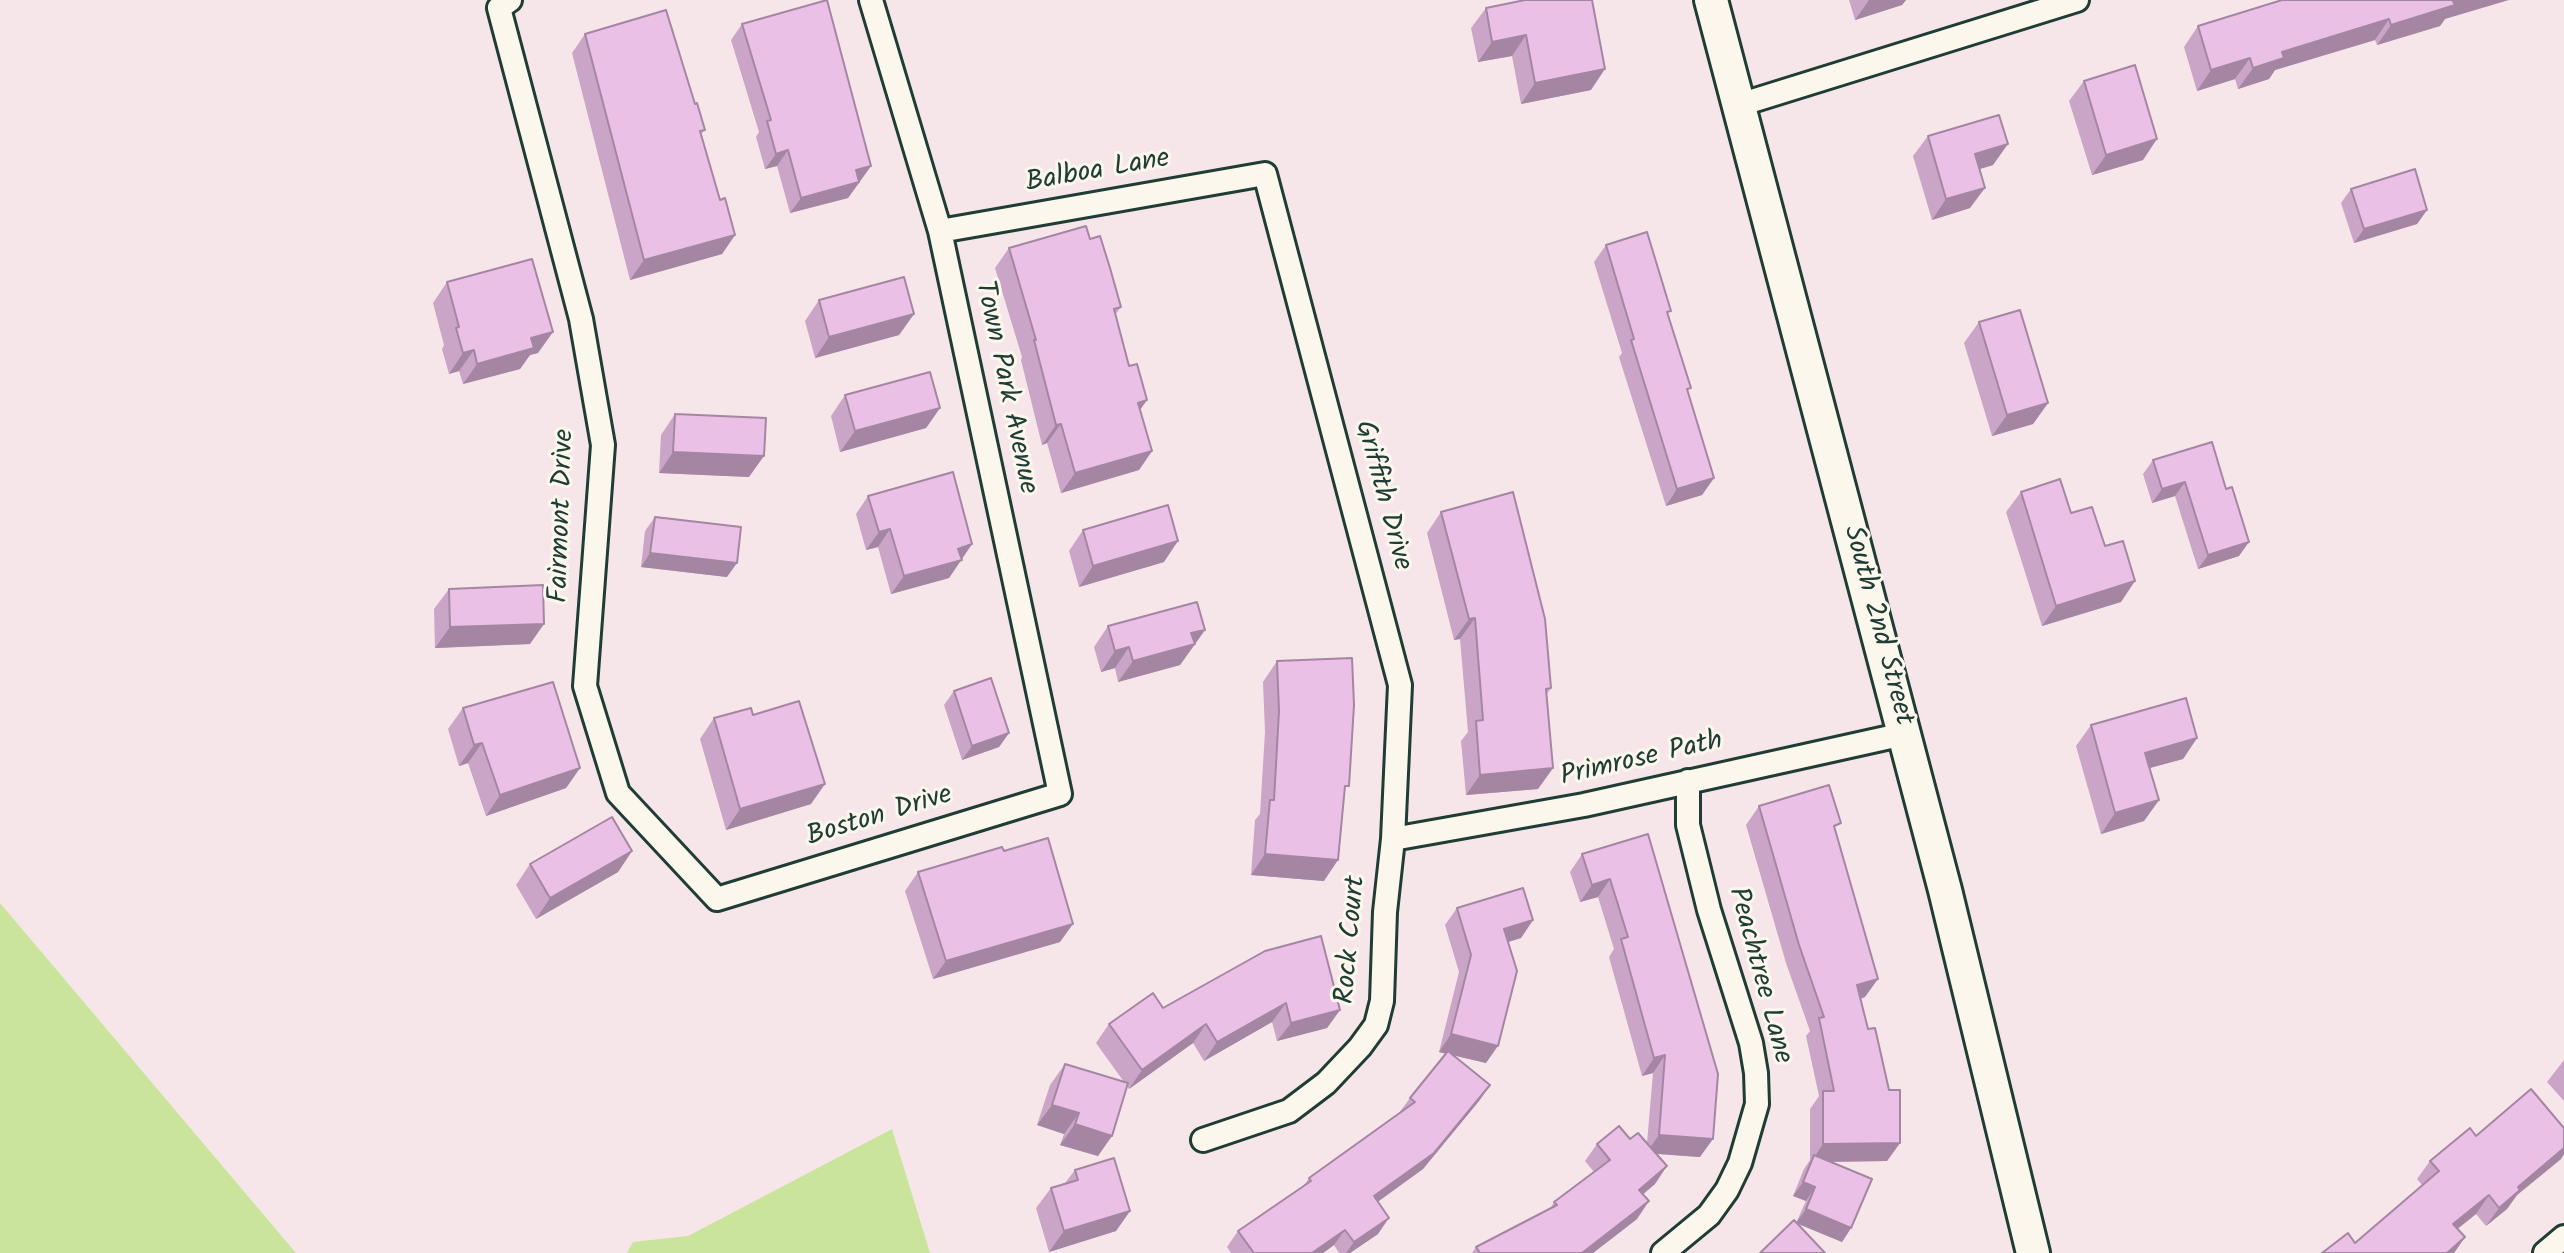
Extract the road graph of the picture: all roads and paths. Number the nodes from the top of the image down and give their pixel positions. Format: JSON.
{"nodes":[{"id":1,"x":871,"y":0,"type":"edge"},
{"id":2,"x":1711,"y":0,"type":"edge"},
{"id":3,"x":2077,"y":0,"type":"edge"},
{"id":4,"x":504,"y":4,"type":"edge"},
{"id":5,"x":1739,"y":105,"type":"junction"},
{"id":6,"x":1265,"y":174,"type":"joint"},
{"id":7,"x":940,"y":231,"type":"junction"},
{"id":8,"x":1904,"y":734,"type":"junction"},
{"id":9,"x":1688,"y":781,"type":"junction"},
{"id":10,"x":1060,"y":794,"type":"joint"},
{"id":11,"x":1393,"y":839,"type":"junction"},
{"id":12,"x":717,"y":899,"type":"joint"},
{"id":13,"x":1203,"y":1140,"type":"dead end"},
{"id":14,"x":2564,"y":1237,"type":"edge"},
{"id":15,"x":1663,"y":1253,"type":"edge"},
{"id":16,"x":2033,"y":1253,"type":"edge"},
{"id":17,"x":2545,"y":1253,"type":"edge"}],
"edges":[{"from":1,"to":7,"type":"street","name":"Town Park Avenue"},
{"from":2,"to":5,"type":"main road","name":"South 2nd Street"},
{"from":3,"to":5,"type":"street"},
{"from":4,"to":12,"type":"street","name":"Fairmont Drive"},
{"from":5,"to":8,"type":"main road","name":"South 2nd Street"},
{"from":6,"to":7,"type":"street","name":"Balboa Lane"},
{"from":6,"to":11,"type":"street","name":"Griffith Drive"},
{"from":7,"to":10,"type":"street","name":"Town Park Avenue"},
{"from":8,"to":9,"type":"street","name":"Primrose Path"},
{"from":8,"to":16,"type":"main road","name":"South 2nd Street"},
{"from":9,"to":11,"type":"street","name":"Primrose Path"},
{"from":9,"to":15,"type":"street","name":"Peachtree Lane"},
{"from":10,"to":12,"type":"street","name":"Boston Drive"},
{"from":11,"to":13,"type":"street","name":"Rock Court"},
{"from":14,"to":17,"type":"street"}]}
